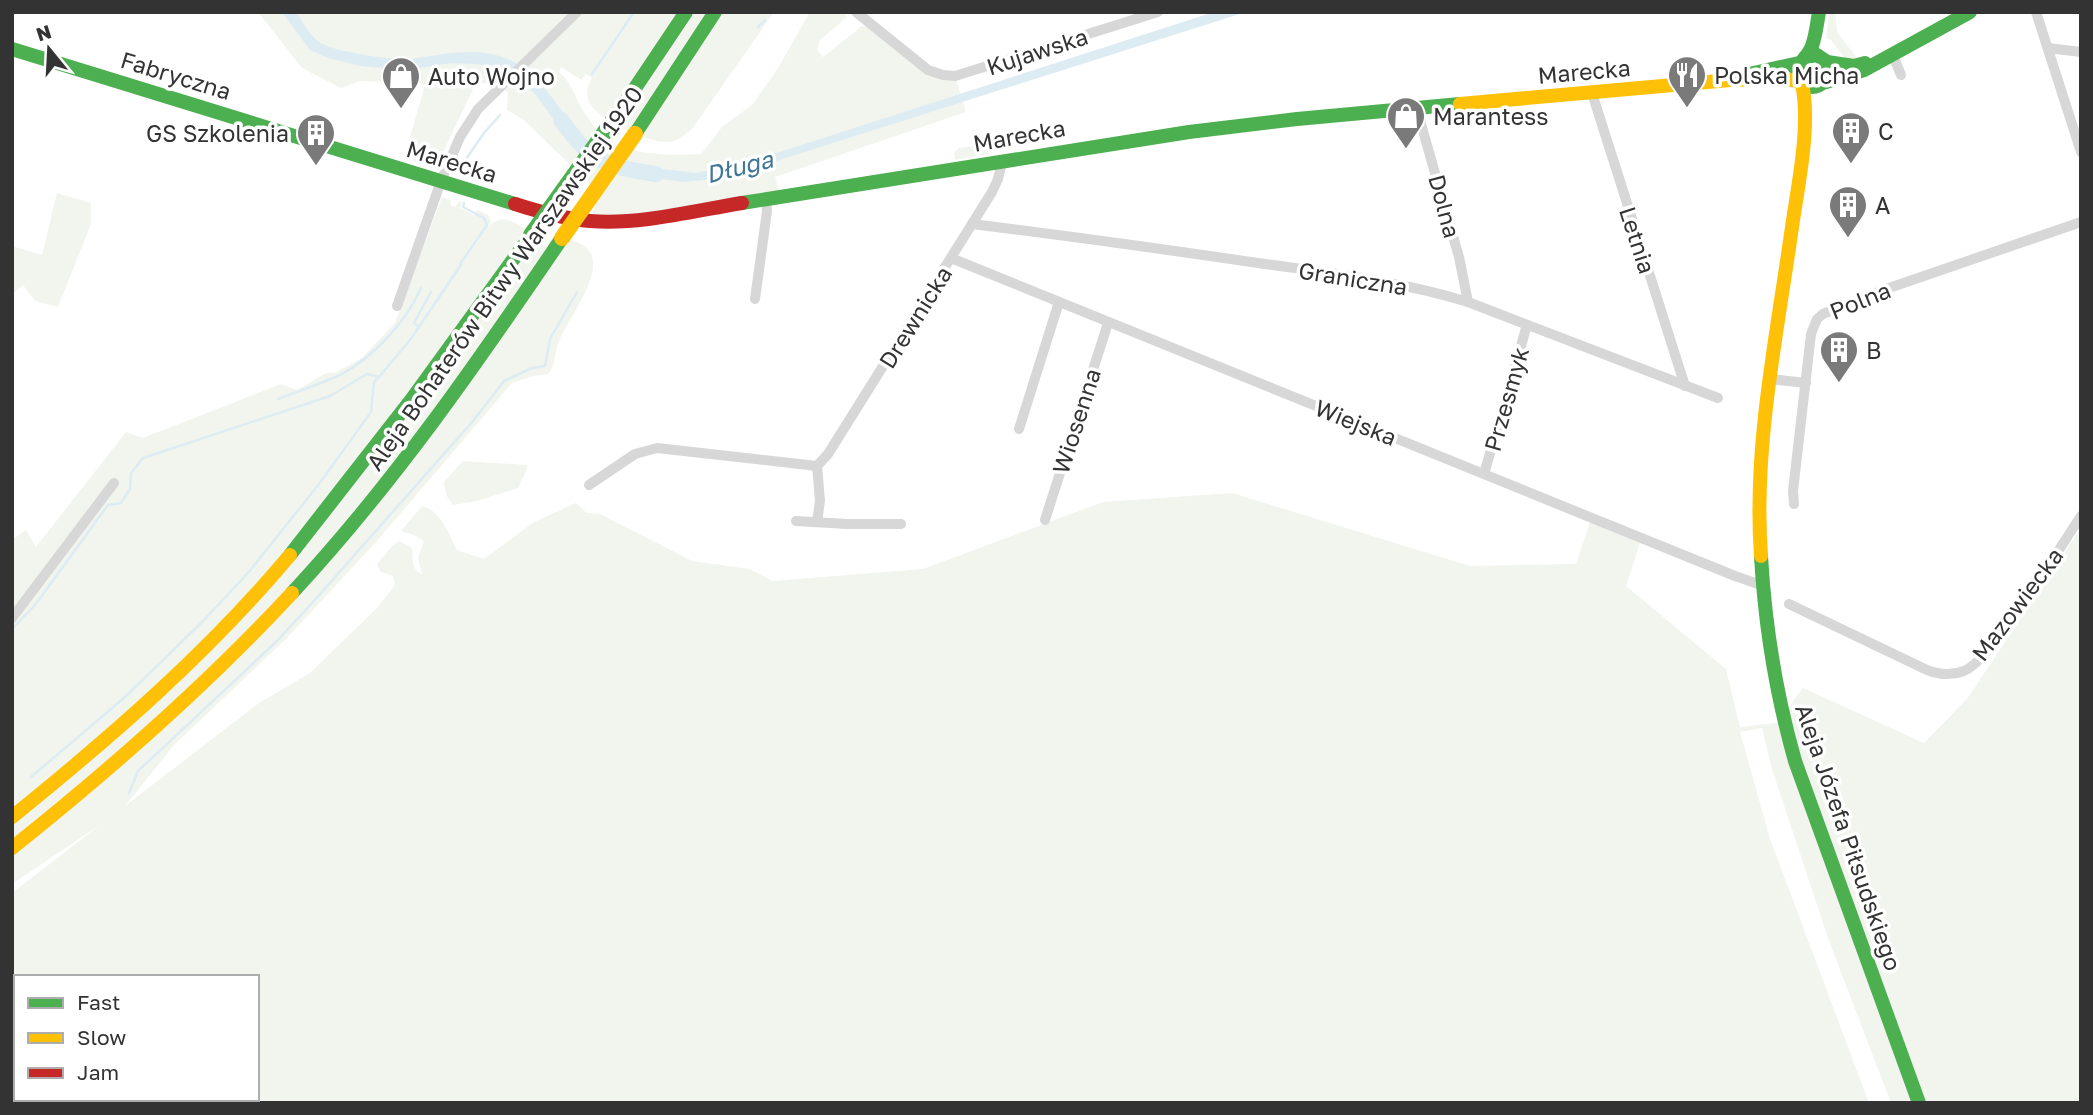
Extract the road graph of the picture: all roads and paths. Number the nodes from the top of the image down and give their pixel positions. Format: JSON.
{"nodes":[{"id":1,"x":577,"y":12,"type":"edge"},
{"id":2,"x":686,"y":12,"type":"edge"},
{"id":3,"x":716,"y":12,"type":"edge"},
{"id":4,"x":856,"y":12,"type":"edge"},
{"id":5,"x":1158,"y":12,"type":"edge"},
{"id":6,"x":1821,"y":12,"type":"edge"},
{"id":7,"x":1970,"y":12,"type":"edge"},
{"id":8,"x":2036,"y":12,"type":"edge"},
{"id":9,"x":2048,"y":48,"type":"junction"},
{"id":10,"x":12,"y":49,"type":"edge"},
{"id":11,"x":2081,"y":52,"type":"edge"},
{"id":12,"x":1888,"y":55,"type":"junction"},
{"id":13,"x":1802,"y":60,"type":"junction"},
{"id":14,"x":1826,"y":61,"type":"junction"},
{"id":15,"x":1901,"y":75,"type":"dead end"},
{"id":16,"x":1730,"y":80,"type":"junction"},
{"id":17,"x":1801,"y":82,"type":"junction"},
{"id":18,"x":1824,"y":84,"type":"junction"},
{"id":19,"x":1592,"y":93,"type":"junction"},
{"id":20,"x":1420,"y":110,"type":"junction"},
{"id":21,"x":327,"y":146,"type":"joint"},
{"id":22,"x":2081,"y":152,"type":"edge"},
{"id":23,"x":1002,"y":162,"type":"junction"},
{"id":24,"x":1801,"y":162,"type":"junction"},
{"id":25,"x":441,"y":181,"type":"junction"},
{"id":26,"x":766,"y":199,"type":"junction"},
{"id":27,"x":2081,"y":222,"type":"edge"},
{"id":28,"x":972,"y":224,"type":"junction"},
{"id":29,"x":951,"y":258,"type":"junction"},
{"id":30,"x":755,"y":299,"type":"dead end"},
{"id":31,"x":1059,"y":302,"type":"junction"},
{"id":32,"x":1468,"y":302,"type":"junction"},
{"id":33,"x":397,"y":306,"type":"dead end"},
{"id":34,"x":1108,"y":323,"type":"junction"},
{"id":35,"x":1527,"y":325,"type":"junction"},
{"id":36,"x":1770,"y":379,"type":"junction"},
{"id":37,"x":1806,"y":383,"type":"junction"},
{"id":38,"x":1685,"y":386,"type":"junction"},
{"id":39,"x":1718,"y":398,"type":"dead end"},
{"id":40,"x":1018,"y":429,"type":"dead end"},
{"id":41,"x":817,"y":466,"type":"junction"},
{"id":42,"x":1484,"y":474,"type":"junction"},
{"id":43,"x":114,"y":483,"type":"dead end"},
{"id":44,"x":589,"y":485,"type":"dead end"},
{"id":45,"x":1794,"y":504,"type":"dead end"},
{"id":46,"x":2081,"y":516,"type":"edge"},
{"id":47,"x":1045,"y":520,"type":"dead end"},
{"id":48,"x":796,"y":521,"type":"dead end"},
{"id":49,"x":817,"y":522,"type":"junction"},
{"id":50,"x":901,"y":524,"type":"dead end"},
{"id":51,"x":1761,"y":585,"type":"junction"},
{"id":52,"x":1790,"y":604,"type":"dead end"},
{"id":53,"x":12,"y":618,"type":"edge"},
{"id":54,"x":12,"y":817,"type":"edge"},
{"id":55,"x":12,"y":848,"type":"edge"},
{"id":56,"x":1919,"y":1103,"type":"edge"}],
"edges":[{"from":1,"to":25,"type":"street"},
{"from":2,"to":54,"type":"main road","name":"Aleja Bohaterów Bitwy Warszawskiej 1920","bridge":true},
{"from":3,"to":55,"type":"main road","name":"Aleja Bohaterów Bitwy Warszawskiej 1920","bridge":true},
{"from":4,"to":5,"type":"street","name":"Kujawska"},
{"from":6,"to":13,"type":"main road"},
{"from":6,"to":14,"type":"main road"},
{"from":7,"to":12,"type":"main road"},
{"from":8,"to":9,"type":"street"},
{"from":9,"to":11,"type":"street"},
{"from":9,"to":22,"type":"street"},
{"from":10,"to":21,"type":"main road","name":"Fabryczna"},
{"from":12,"to":14,"type":"main road"},
{"from":12,"to":15,"type":"street"},
{"from":12,"to":18,"type":"main road"},
{"from":13,"to":14,"type":"main road"},
{"from":13,"to":16,"type":"main road","name":"Marecka"},
{"from":13,"to":17,"type":"main road"},
{"from":14,"to":18,"type":"main road"},
{"from":16,"to":17,"type":"main road","name":"Marecka"},
{"from":16,"to":19,"type":"main road","name":"Marecka"},
{"from":17,"to":18,"type":"main road"},
{"from":17,"to":24,"type":"main road","name":"Aleja Józefa Piłsudskiego"},
{"from":18,"to":24,"type":"main road","name":"Aleja Józefa Piłsudskiego"},
{"from":19,"to":20,"type":"main road","name":"Marecka"},
{"from":19,"to":38,"type":"street","name":"Letnia"},
{"from":20,"to":23,"type":"main road","name":"Marecka"},
{"from":20,"to":32,"type":"street","name":"Dolna"},
{"from":21,"to":25,"type":"main road","name":"Marecka"},
{"from":23,"to":26,"type":"main road","name":"Marecka"},
{"from":23,"to":28,"type":"street","name":"Drewnicka"},
{"from":24,"to":36,"type":"main road","name":"Aleja Józefa Piłsudskiego"},
{"from":25,"to":26,"type":"main road","name":"Marecka"},
{"from":25,"to":33,"type":"street"},
{"from":26,"to":30,"type":"street"},
{"from":27,"to":37,"type":"street","name":"Polna"},
{"from":28,"to":29,"type":"street","name":"Drewnicka"},
{"from":28,"to":32,"type":"street","name":"Graniczna"},
{"from":29,"to":31,"type":"street","name":"Wiejska"},
{"from":29,"to":41,"type":"street","name":"Drewnicka"},
{"from":31,"to":34,"type":"street","name":"Wiejska"},
{"from":31,"to":40,"type":"street"},
{"from":32,"to":35,"type":"street","name":"Graniczna"},
{"from":34,"to":42,"type":"street","name":"Wiejska"},
{"from":34,"to":47,"type":"street","name":"Wiosenna"},
{"from":35,"to":38,"type":"street","name":"Graniczna"},
{"from":35,"to":42,"type":"street","name":"Przesmyk"},
{"from":36,"to":37,"type":"street"},
{"from":36,"to":51,"type":"main road","name":"Aleja Józefa Piłsudskiego"},
{"from":37,"to":45,"type":"street","name":"Polna"},
{"from":38,"to":39,"type":"street","name":"Graniczna"},
{"from":41,"to":44,"type":"street"},
{"from":41,"to":49,"type":"street"},
{"from":42,"to":51,"type":"street","name":"Wiejska"},
{"from":43,"to":53,"type":"street"},
{"from":46,"to":52,"type":"street","name":"Mazowiecka"},
{"from":48,"to":49,"type":"street"},
{"from":49,"to":50,"type":"street"},
{"from":51,"to":56,"type":"main road","name":"Aleja Józefa Piłsudskiego"}]}
